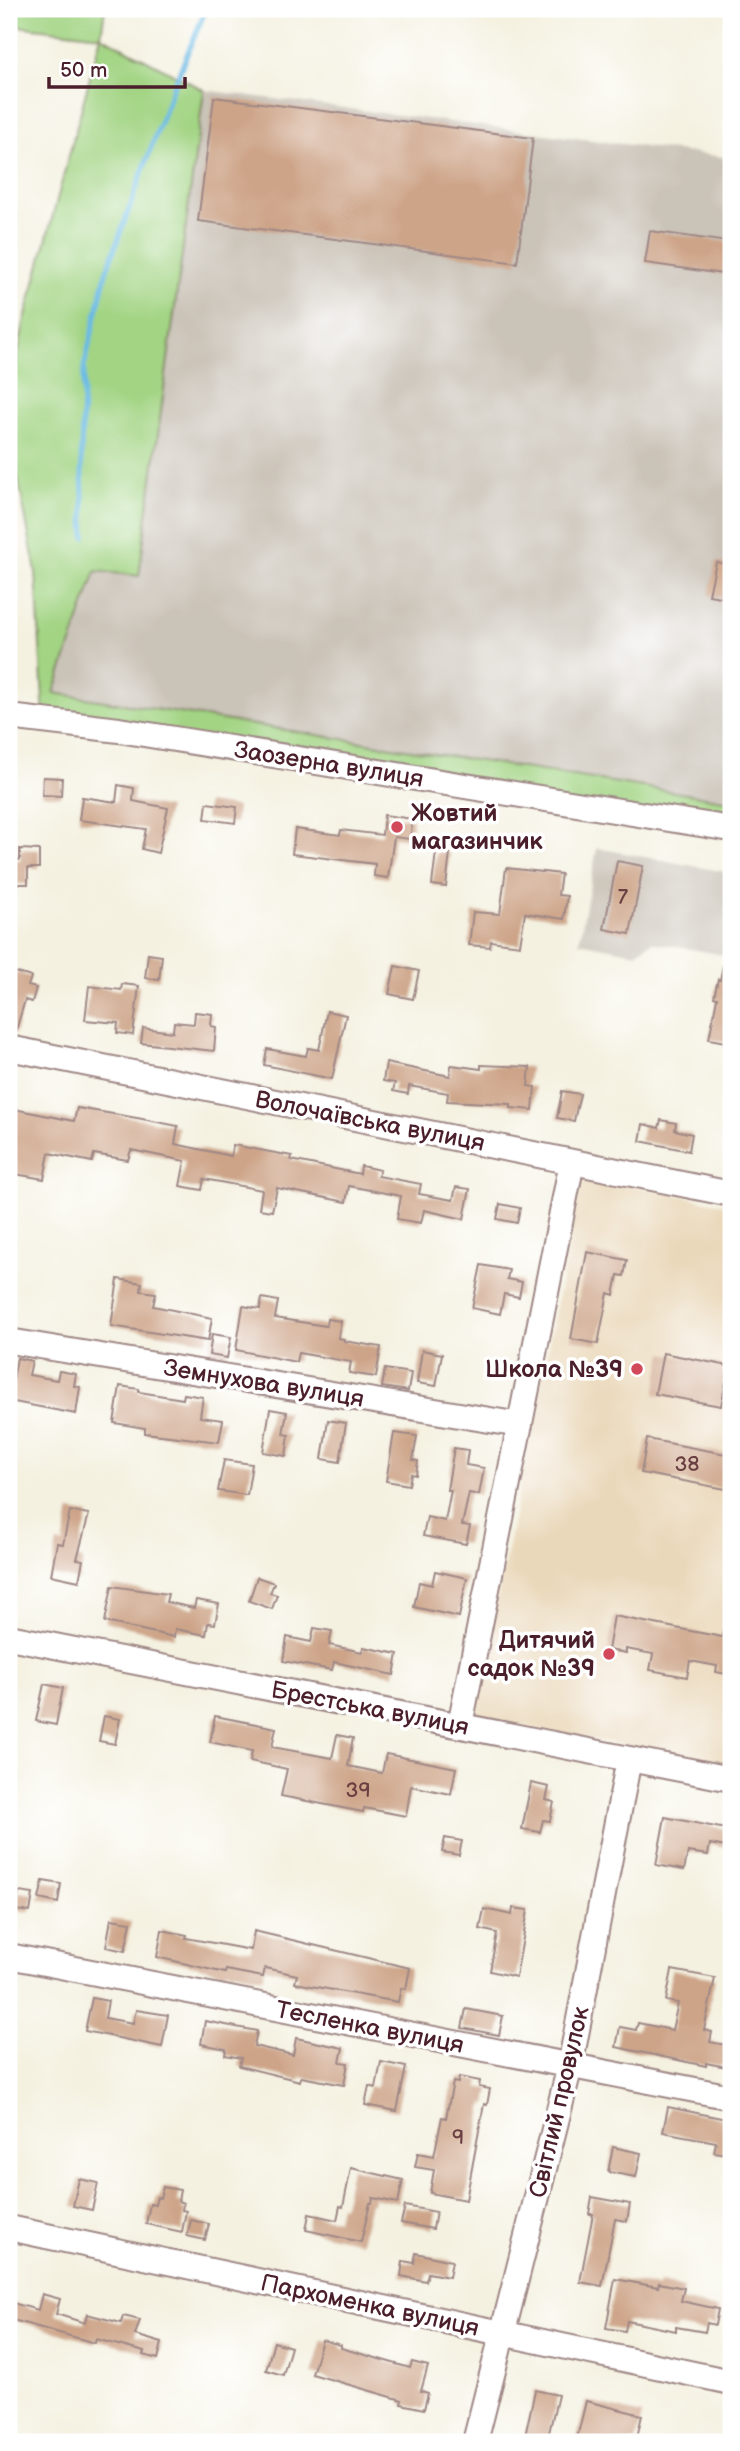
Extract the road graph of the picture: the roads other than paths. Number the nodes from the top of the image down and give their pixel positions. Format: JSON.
{"nodes":[{"id":1,"x":9,"y":718,"type":"edge"},
{"id":2,"x":731,"y":829,"type":"edge"},
{"id":3,"x":9,"y":1048,"type":"edge"},
{"id":4,"x":572,"y":1162,"type":"junction"},
{"id":5,"x":731,"y":1194,"type":"edge"},
{"id":6,"x":9,"y":1341,"type":"edge"},
{"id":7,"x":520,"y":1425,"type":"junction"},
{"id":8,"x":9,"y":1637,"type":"edge"},
{"id":9,"x":460,"y":1726,"type":"junction"},
{"id":10,"x":629,"y":1759,"type":"junction"},
{"id":11,"x":731,"y":1779,"type":"edge"},
{"id":12,"x":9,"y":1956,"type":"edge"},
{"id":13,"x":570,"y":2066,"type":"junction"},
{"id":14,"x":731,"y":2097,"type":"edge"},
{"id":15,"x":9,"y":2228,"type":"edge"},
{"id":16,"x":503,"y":2333,"type":"junction"},
{"id":17,"x":731,"y":2382,"type":"edge"},
{"id":18,"x":475,"y":2442,"type":"edge"}],
"edges":[{"from":1,"to":2,"type":"street","name":"Заозерна вулиця"},
{"from":3,"to":4,"type":"street","name":"Волочаївська вулиця"},
{"from":4,"to":5,"type":"street","name":"Волочаївська вулиця"},
{"from":4,"to":7,"type":"street"},
{"from":6,"to":7,"type":"street","name":"Земнухова вулиця"},
{"from":7,"to":9,"type":"street"},
{"from":8,"to":9,"type":"street","name":"Брестська вулиця"},
{"from":9,"to":10,"type":"street","name":"Брестська вулиця"},
{"from":10,"to":11,"type":"street","name":"Брестська вулиця"},
{"from":10,"to":13,"type":"street","name":"Світлий провулок"},
{"from":12,"to":13,"type":"street","name":"Тесленка вулиця"},
{"from":13,"to":14,"type":"street","name":"Тесленка вулиця"},
{"from":13,"to":16,"type":"street","name":"Світлий провулок"},
{"from":15,"to":16,"type":"street","name":"Пархоменка вулиця"},
{"from":16,"to":17,"type":"street","name":"Пархоменка вулиця"},
{"from":16,"to":18,"type":"street","name":"Світлий провулок"}]}
